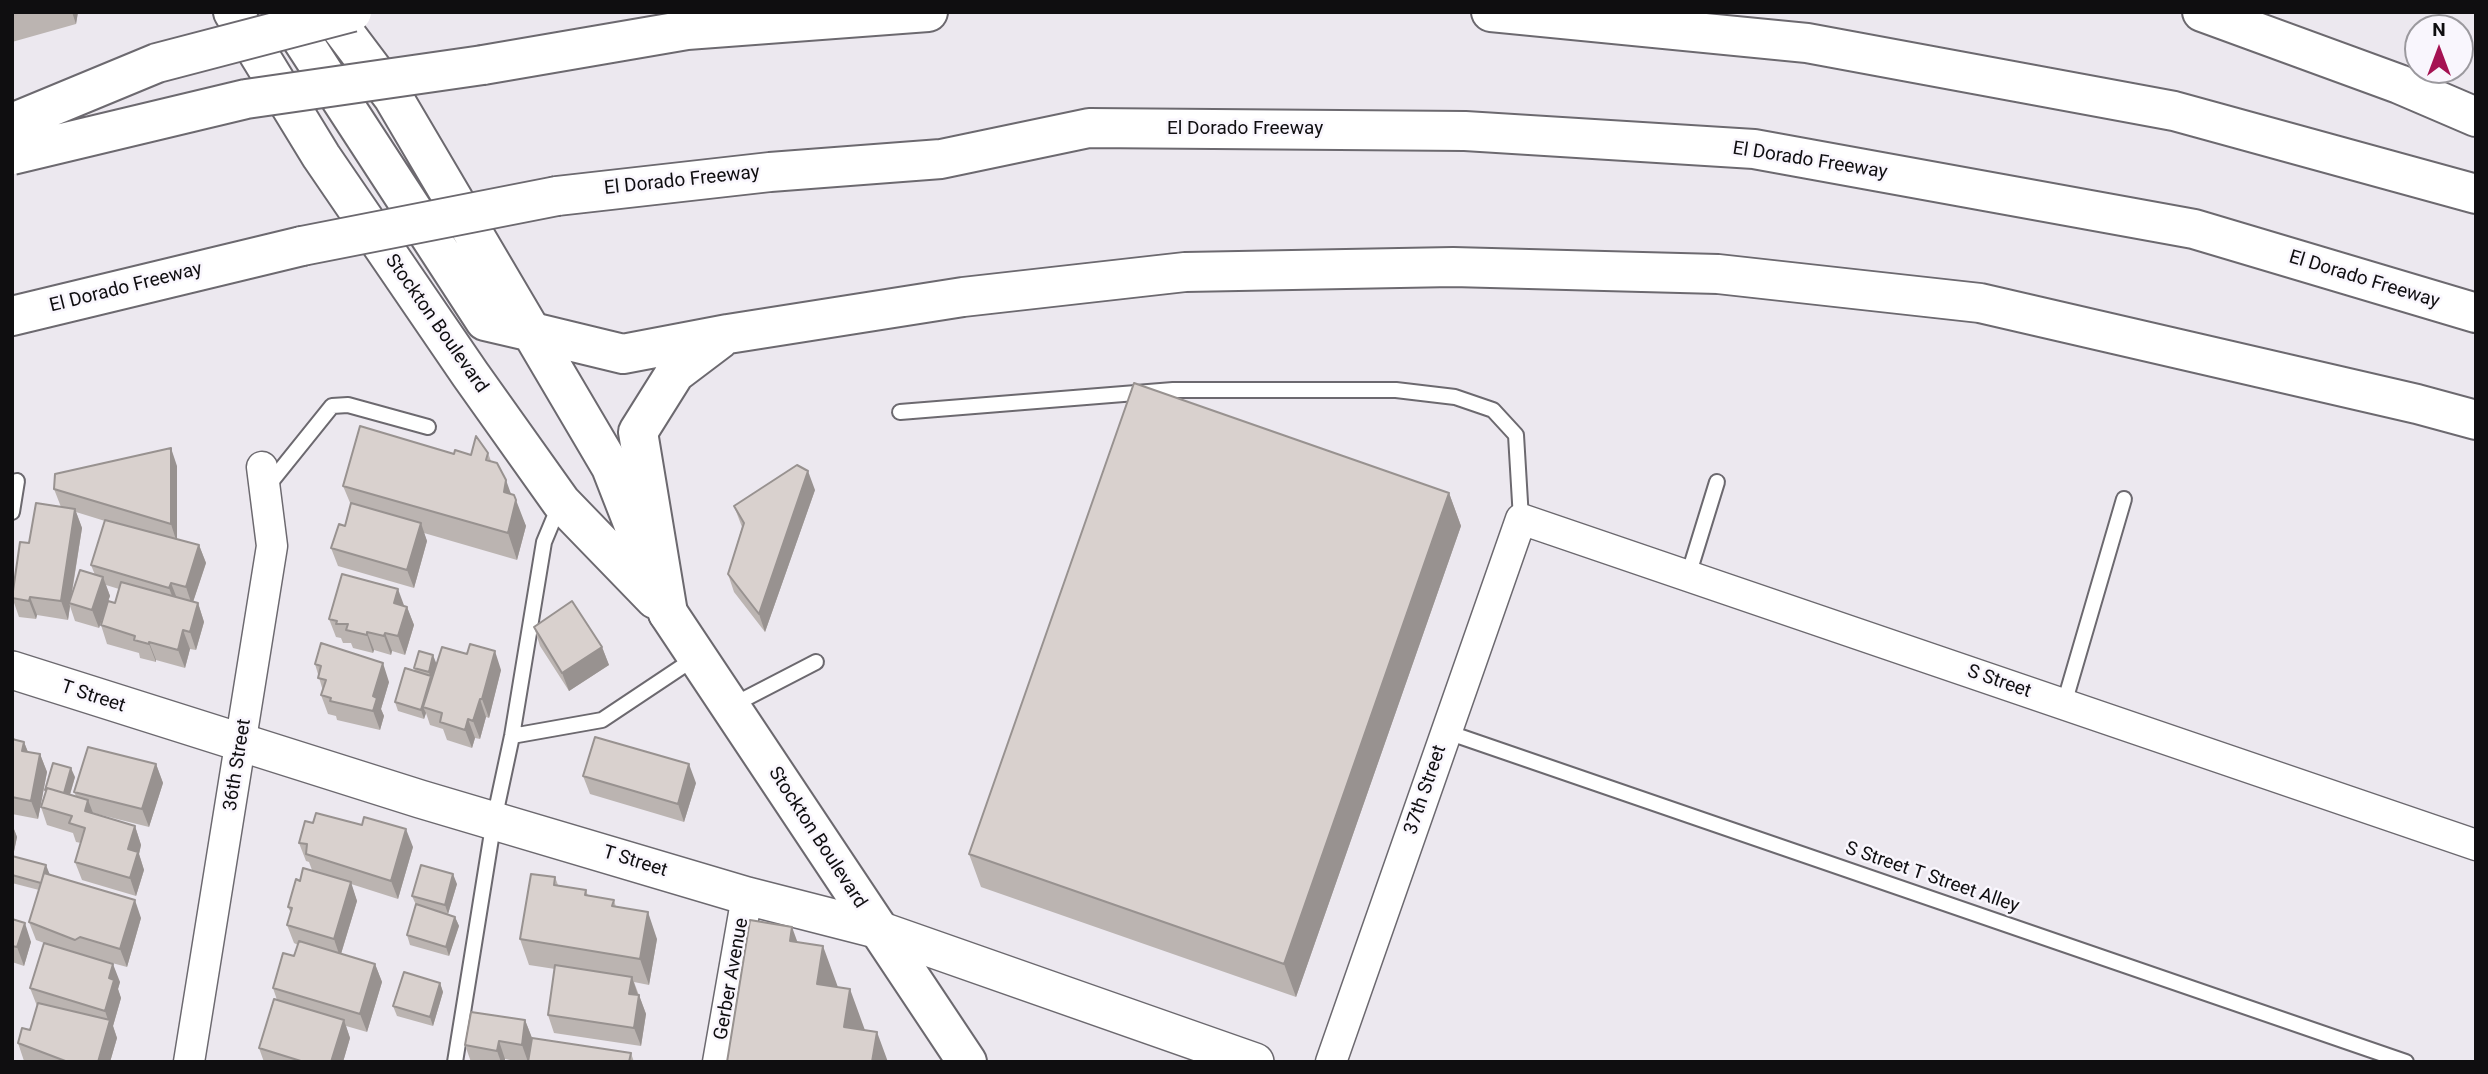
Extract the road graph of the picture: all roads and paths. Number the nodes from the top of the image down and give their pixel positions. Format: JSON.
{"nodes":[{"id":1,"x":233,"y":12,"type":"edge"},
{"id":2,"x":284,"y":12,"type":"edge"},
{"id":3,"x":329,"y":12,"type":"edge"},
{"id":4,"x":352,"y":12,"type":"edge"},
{"id":5,"x":928,"y":12,"type":"edge"},
{"id":6,"x":1491,"y":12,"type":"edge"},
{"id":7,"x":2202,"y":12,"type":"edge"},
{"id":8,"x":2476,"y":117,"type":"edge"},
{"id":9,"x":12,"y":123,"type":"edge"},
{"id":10,"x":12,"y":155,"type":"edge"},
{"id":11,"x":2476,"y":194,"type":"edge"},
{"id":12,"x":2476,"y":313,"type":"edge"},
{"id":13,"x":12,"y":316,"type":"edge"},
{"id":14,"x":528,"y":331,"type":"junction"},
{"id":15,"x":728,"y":334,"type":"junction"},
{"id":16,"x":900,"y":412,"type":"dead end"},
{"id":17,"x":2476,"y":421,"type":"edge"},
{"id":18,"x":428,"y":427,"type":"dead end"},
{"id":19,"x":263,"y":479,"type":"joint"},
{"id":20,"x":17,"y":481,"type":"dead end"},
{"id":21,"x":1717,"y":482,"type":"dead end"},
{"id":22,"x":2124,"y":499,"type":"dead end"},
{"id":23,"x":561,"y":502,"type":"junction"},
{"id":24,"x":12,"y":512,"type":"edge"},
{"id":25,"x":1521,"y":519,"type":"junction"},
{"id":26,"x":1688,"y":576,"type":"junction"},
{"id":27,"x":668,"y":613,"type":"junction"},
{"id":28,"x":696,"y":658,"type":"junction"},
{"id":29,"x":816,"y":662,"type":"dead end"},
{"id":30,"x":12,"y":670,"type":"edge"},
{"id":31,"x":2064,"y":704,"type":"junction"},
{"id":32,"x":732,"y":706,"type":"junction"},
{"id":33,"x":1447,"y":732,"type":"junction"},
{"id":34,"x":512,"y":736,"type":"junction"},
{"id":35,"x":242,"y":744,"type":"junction"},
{"id":36,"x":494,"y":820,"type":"junction"},
{"id":37,"x":2476,"y":845,"type":"edge"},
{"id":38,"x":747,"y":896,"type":"junction"},
{"id":39,"x":876,"y":929,"type":"junction"},
{"id":40,"x":189,"y":1062,"type":"edge"},
{"id":41,"x":455,"y":1062,"type":"edge"},
{"id":42,"x":718,"y":1062,"type":"edge"},
{"id":43,"x":967,"y":1062,"type":"edge"},
{"id":44,"x":1255,"y":1062,"type":"edge"},
{"id":45,"x":1331,"y":1062,"type":"edge"},
{"id":46,"x":2406,"y":1062,"type":"edge"}],
"edges":[{"from":1,"to":23,"type":"main road","name":"Stockton Boulevard"},
{"from":2,"to":14,"type":"main road"},
{"from":3,"to":14,"type":"main road","name":"Stockton Boulevard"},
{"from":4,"to":9,"type":"main road","bridge":true},
{"from":5,"to":10,"type":"main road","bridge":true},
{"from":6,"to":11,"type":"main road"},
{"from":7,"to":8,"type":"main road"},
{"from":12,"to":13,"type":"main road","name":"El Dorado Freeway","bridge":true},
{"from":14,"to":15,"type":"main road"},
{"from":14,"to":27,"type":"main road","name":"Stockton Boulevard"},
{"from":15,"to":17,"type":"main road"},
{"from":15,"to":27,"type":"main road"},
{"from":16,"to":25,"type":"lane"},
{"from":18,"to":19,"type":"lane"},
{"from":19,"to":35,"type":"street","name":"36th Street"},
{"from":20,"to":24,"type":"lane"},
{"from":21,"to":26,"type":"lane"},
{"from":22,"to":31,"type":"lane"},
{"from":23,"to":27,"type":"main road","name":"Stockton Boulevard"},
{"from":23,"to":34,"type":"lane"},
{"from":25,"to":26,"type":"street","name":"S Street"},
{"from":25,"to":33,"type":"street","name":"37th Street"},
{"from":26,"to":31,"type":"street","name":"S Street"},
{"from":27,"to":28,"type":"main road","name":"Stockton Boulevard"},
{"from":28,"to":32,"type":"main road","name":"Stockton Boulevard"},
{"from":28,"to":34,"type":"lane"},
{"from":29,"to":32,"type":"lane"},
{"from":30,"to":35,"type":"street","name":"T Street"},
{"from":31,"to":37,"type":"street","name":"S Street"},
{"from":32,"to":39,"type":"main road","name":"Stockton Boulevard"},
{"from":33,"to":45,"type":"street","name":"37th Street"},
{"from":33,"to":46,"type":"lane","name":"S Street T Street Alley"},
{"from":34,"to":36,"type":"lane"},
{"from":35,"to":36,"type":"street","name":"T Street"},
{"from":35,"to":40,"type":"street","name":"36th Street"},
{"from":36,"to":38,"type":"street","name":"T Street"},
{"from":36,"to":41,"type":"lane"},
{"from":38,"to":39,"type":"street","name":"T Street"},
{"from":38,"to":42,"type":"street","name":"Gerber Avenue"},
{"from":39,"to":43,"type":"main road","name":"Stockton Boulevard"},
{"from":39,"to":44,"type":"street","name":"T Street"}]}
